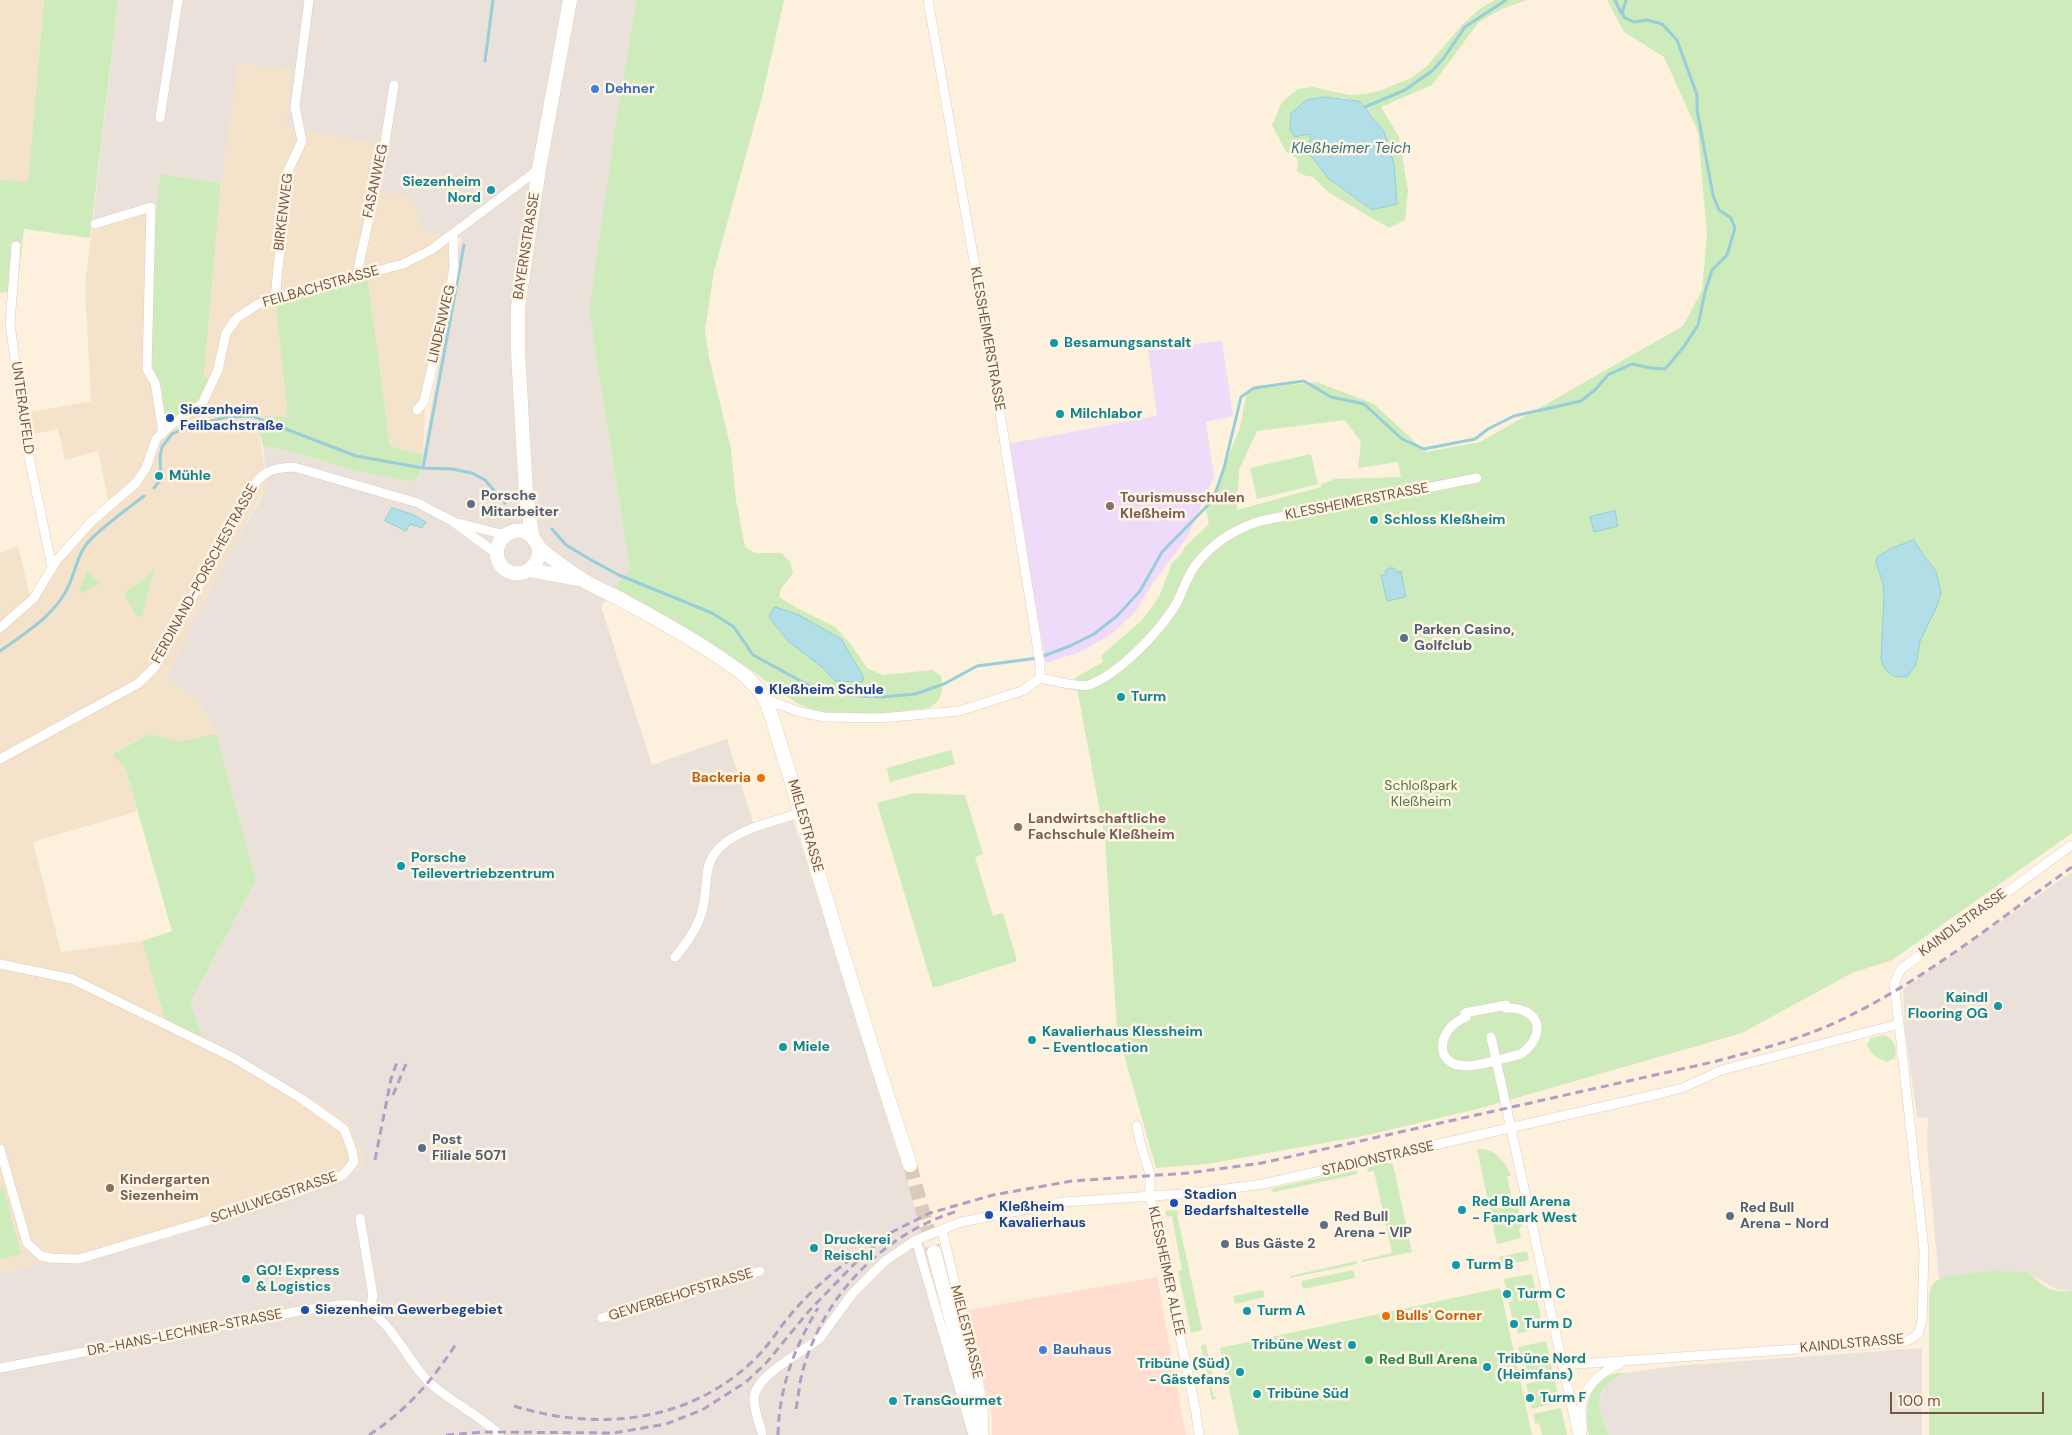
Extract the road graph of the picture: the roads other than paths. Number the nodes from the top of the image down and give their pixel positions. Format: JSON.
{"nodes":[{"id":1,"x":178,"y":0,"type":"edge"},
{"id":2,"x":309,"y":0,"type":"edge"},
{"id":3,"x":570,"y":0,"type":"edge"},
{"id":4,"x":928,"y":0,"type":"edge"},
{"id":5,"x":394,"y":85,"type":"dead end"},
{"id":6,"x":160,"y":118,"type":"dead end"},
{"id":7,"x":539,"y":169,"type":"junction"},
{"id":8,"x":95,"y":224,"type":"dead end"},
{"id":9,"x":453,"y":234,"type":"junction"},
{"id":10,"x":16,"y":246,"type":"dead end"},
{"id":11,"x":356,"y":278,"type":"junction"},
{"id":12,"x":276,"y":298,"type":"junction"},
{"id":13,"x":417,"y":410,"type":"dead end"},
{"id":14,"x":163,"y":432,"type":"junction"},
{"id":15,"x":1477,"y":478,"type":"dead end"},
{"id":16,"x":526,"y":494,"type":"junction"},
{"id":17,"x":452,"y":522,"type":"junction"},
{"id":18,"x":519,"y":530,"type":"junction"},
{"id":19,"x":505,"y":535,"type":"junction"},
{"id":20,"x":536,"y":542,"type":"junction"},
{"id":21,"x":497,"y":554,"type":"junction"},
{"id":22,"x":52,"y":568,"type":"junction"},
{"id":23,"x":530,"y":570,"type":"junction"},
{"id":24,"x":581,"y":579,"type":"junction"},
{"id":25,"x":0,"y":628,"type":"edge"},
{"id":26,"x":1040,"y":678,"type":"junction"},
{"id":27,"x":765,"y":699,"type":"junction"},
{"id":28,"x":0,"y":759,"type":"edge"},
{"id":29,"x":800,"y":813,"type":"junction"},
{"id":30,"x":2072,"y":845,"type":"edge"},
{"id":31,"x":675,"y":957,"type":"dead end"},
{"id":32,"x":0,"y":964,"type":"edge"},
{"id":33,"x":1899,"y":1024,"type":"junction"},
{"id":34,"x":1491,"y":1037,"type":"dead end"},
{"id":35,"x":1496,"y":1060,"type":"junction"},
{"id":36,"x":1137,"y":1126,"type":"dead end"},
{"id":37,"x":1511,"y":1128,"type":"junction"},
{"id":38,"x":0,"y":1149,"type":"edge"},
{"id":39,"x":910,"y":1165,"type":"tunnel mouth"},
{"id":40,"x":1150,"y":1196,"type":"junction"},
{"id":41,"x":360,"y":1218,"type":"dead end"},
{"id":42,"x":942,"y":1230,"type":"junction"},
{"id":43,"x":916,"y":1240,"type":"junction"},
{"id":44,"x":934,"y":1252,"type":"tunnel mouth"},
{"id":45,"x":760,"y":1272,"type":"dead end"},
{"id":46,"x":369,"y":1311,"type":"junction"},
{"id":47,"x":602,"y":1318,"type":"dead end"},
{"id":48,"x":1624,"y":1362,"type":"junction"},
{"id":49,"x":1562,"y":1365,"type":"junction"},
{"id":50,"x":0,"y":1368,"type":"edge"},
{"id":51,"x":762,"y":1433,"type":"dead end"},
{"id":52,"x":500,"y":1435,"type":"edge"},
{"id":53,"x":973,"y":1435,"type":"edge"},
{"id":54,"x":979,"y":1435,"type":"edge"},
{"id":55,"x":984,"y":1435,"type":"edge"},
{"id":56,"x":1199,"y":1435,"type":"edge"},
{"id":57,"x":1580,"y":1435,"type":"edge"}],
"edges":[{"from":1,"to":6,"type":"street"},
{"from":2,"to":12,"type":"street","name":"BIRKENWEG"},
{"from":3,"to":7,"type":"street","name":"BAYERNSTRASSE"},
{"from":4,"to":26,"type":"street","name":"KLESSHEIMERSTRASSE"},
{"from":5,"to":11,"type":"street","name":"FASANWEG"},
{"from":7,"to":9,"type":"street","name":"FEILBACHSTRASSE"},
{"from":7,"to":16,"type":"street","name":"BAYERNSTRASSE"},
{"from":8,"to":14,"type":"street"},
{"from":9,"to":11,"type":"street","name":"FEILBACHSTRASSE"},
{"from":9,"to":13,"type":"street","name":"LINDENWEG"},
{"from":10,"to":22,"type":"street","name":"UNTERAUFELD"},
{"from":11,"to":12,"type":"street","name":"FEILBACHSTRASSE"},
{"from":12,"to":14,"type":"street","name":"FEILBACHSTRASSE"},
{"from":14,"to":22,"type":"street","name":"FEILBACHSTRASSE"},
{"from":15,"to":26,"type":"street","name":"KLESSHEIMERSTRASSE"},
{"from":16,"to":18,"type":"street","name":"BAYERNSTRASSE"},
{"from":16,"to":20,"type":"street","name":"BAYERNSTRASSE"},
{"from":17,"to":19,"type":"street","name":"FERDINAND-PORSCHESTRASSE"},
{"from":17,"to":21,"type":"street","name":"FERDINAND-PORSCHESTRASSE"},
{"from":17,"to":28,"type":"street","name":"FERDINAND-PORSCHESTRASSE"},
{"from":18,"to":19,"type":"street"},
{"from":18,"to":20,"type":"street","name":"MIELESTRASSE"},
{"from":19,"to":21,"type":"street"},
{"from":20,"to":23,"type":"street"},
{"from":20,"to":24,"type":"street","name":"MIELESTRASSE"},
{"from":21,"to":23,"type":"street","name":"MIELESTRASSE"},
{"from":22,"to":25,"type":"street","name":"FEILBACHSTRASSE"},
{"from":23,"to":24,"type":"street","name":"MIELESTRASSE"},
{"from":24,"to":27,"type":"street","name":"MIELESTRASSE"},
{"from":26,"to":27,"type":"street"},
{"from":27,"to":29,"type":"street","name":"MIELESTRASSE"},
{"from":29,"to":31,"type":"street"},
{"from":29,"to":39,"type":"street","name":"MIELESTRASSE"},
{"from":30,"to":33,"type":"street","name":"KAINDLSTRASSE"},
{"from":32,"to":38,"type":"street","name":"SCHULWEGSTRASSE"},
{"from":33,"to":37,"type":"street"},
{"from":33,"to":48,"type":"street","name":"KAINDLSTRASSE"},
{"from":34,"to":35,"type":"street"},
{"from":35,"to":35,"type":"street"},
{"from":35,"to":37,"type":"street"},
{"from":36,"to":40,"type":"street","name":"KLESSHEIMER ALLEE"},
{"from":37,"to":40,"type":"street","name":"STADIONSTRASSE"},
{"from":37,"to":49,"type":"street"},
{"from":40,"to":42,"type":"street"},
{"from":40,"to":56,"type":"street","name":"KLESSHEIMER ALLEE"},
{"from":41,"to":46,"type":"street"},
{"from":42,"to":43,"type":"street"},
{"from":42,"to":55,"type":"street","name":"MIELESTRASSE"},
{"from":43,"to":51,"type":"street"},
{"from":43,"to":53,"type":"street","name":"MIELESTRASSE"},
{"from":44,"to":54,"type":"street","name":"MIELESTRASSE"},
{"from":45,"to":47,"type":"street","name":"GEWERBEHOFSTRASSE"},
{"from":46,"to":50,"type":"street","name":"DR.-HANS-LECHNER-STRASSE"},
{"from":46,"to":52,"type":"street","name":"DR.-HANS-LECHNER-STRASSE"},
{"from":48,"to":49,"type":"street","name":"KAINDLSTRASSE"},
{"from":48,"to":57,"type":"street","name":"KAINDLSTRASSE"},
{"from":49,"to":57,"type":"street"}]}
